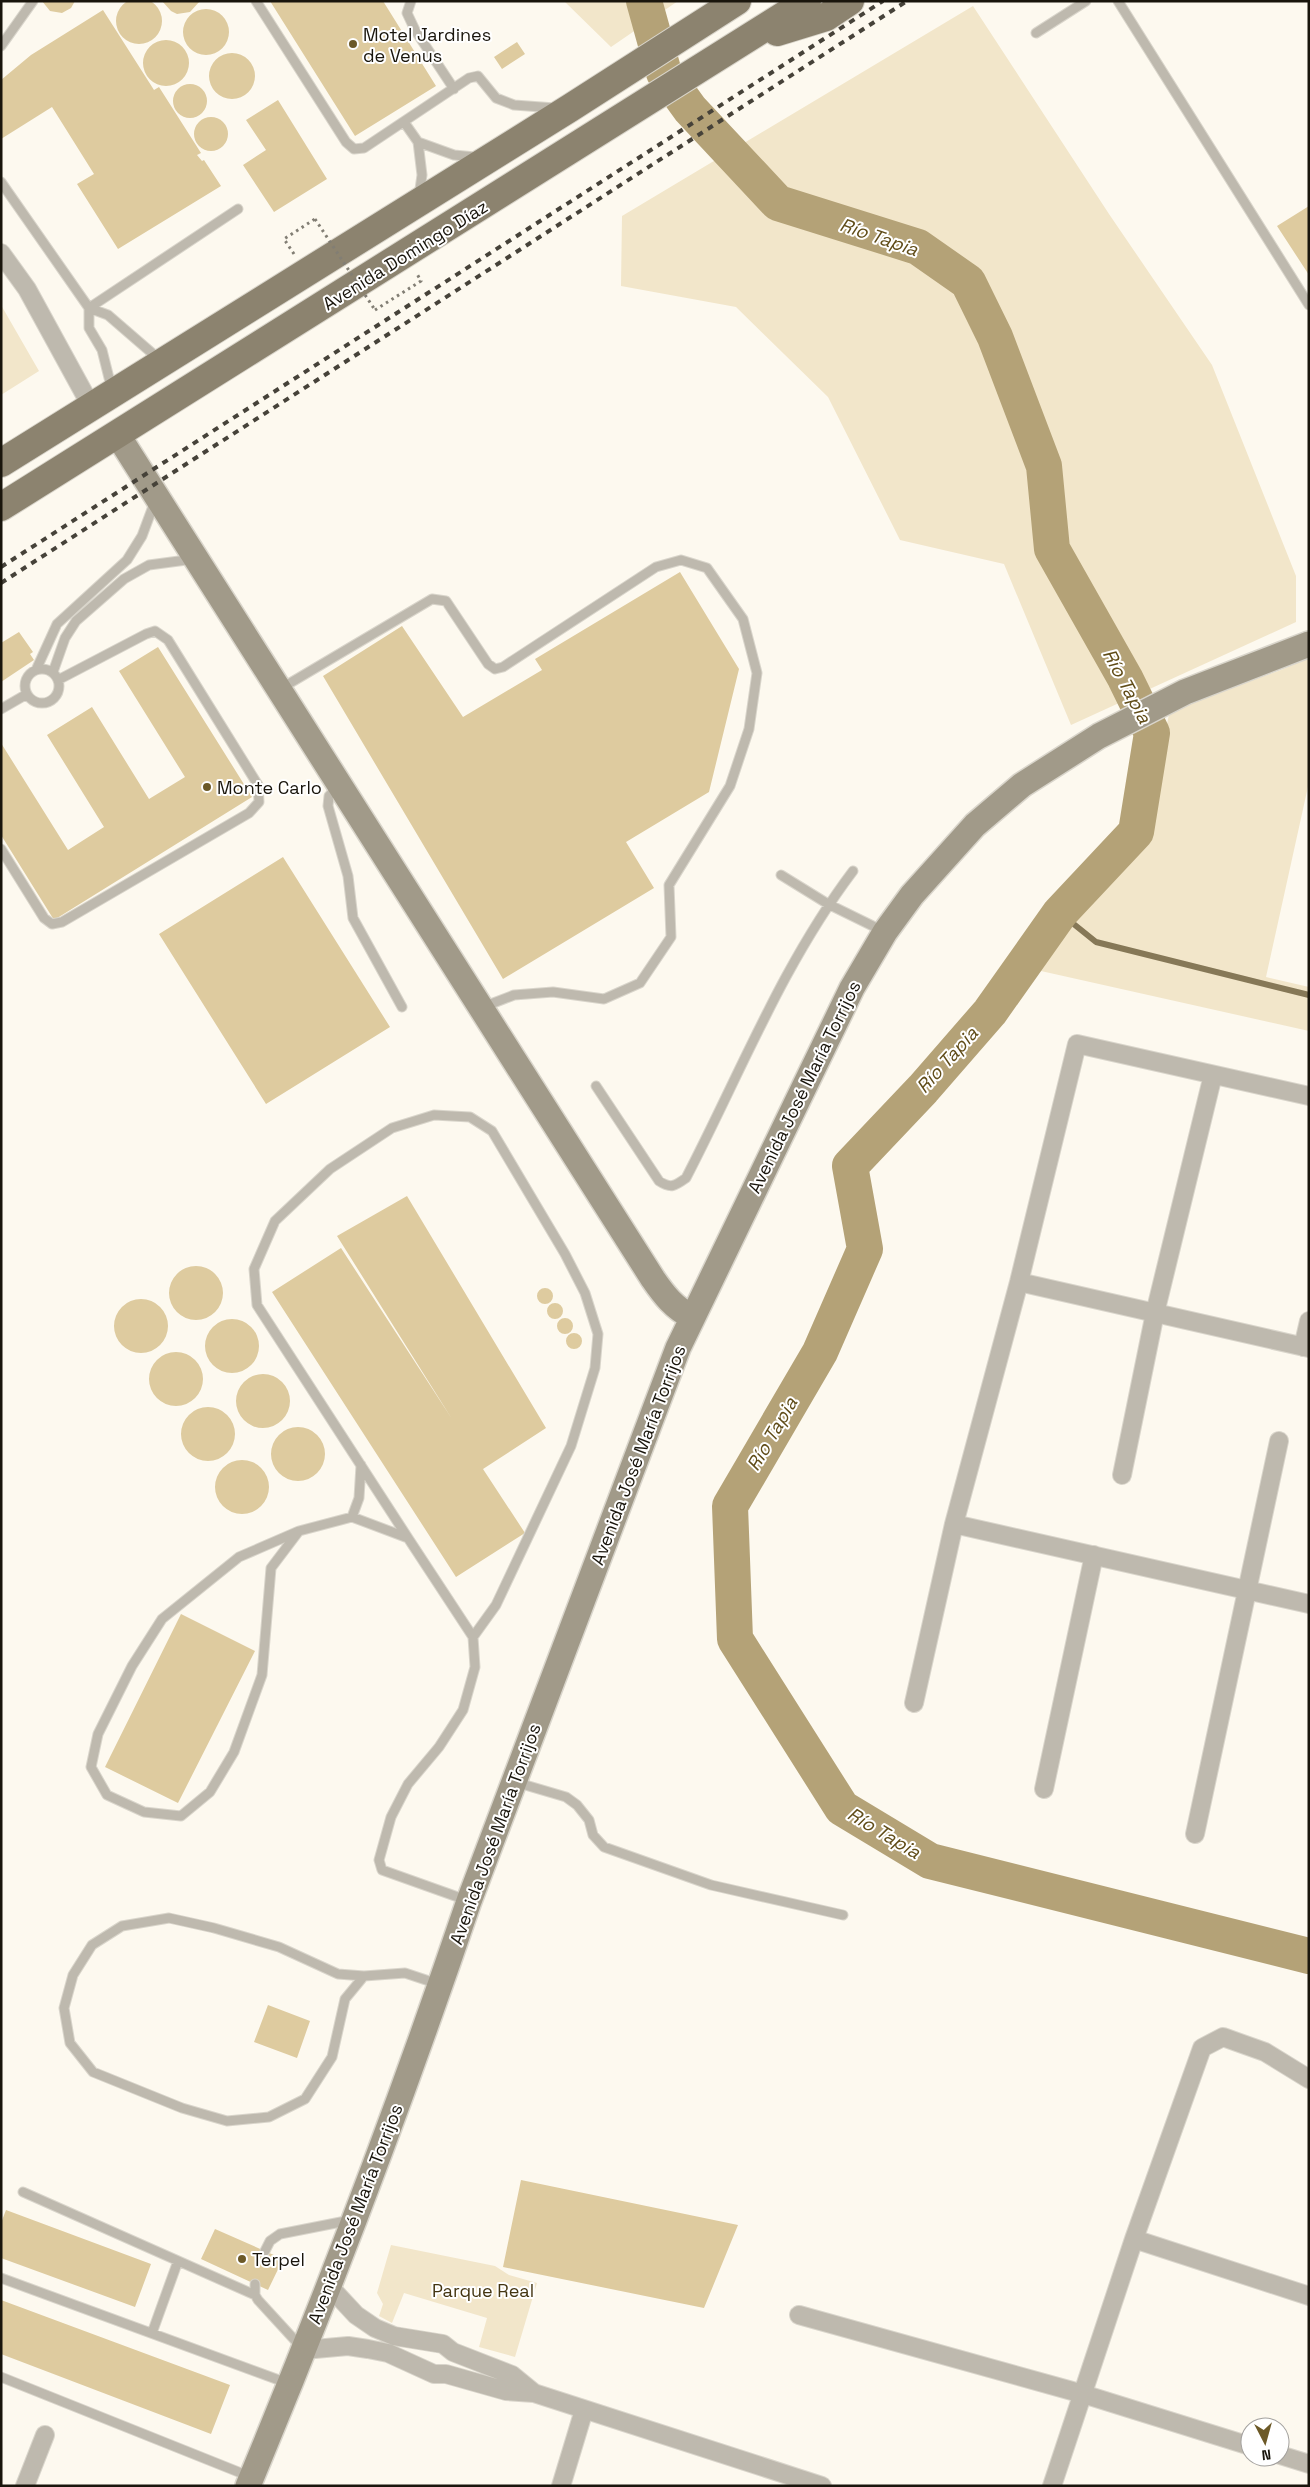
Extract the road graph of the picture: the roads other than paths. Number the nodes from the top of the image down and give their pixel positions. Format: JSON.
{"nodes":[{"id":1,"x":33,"y":1,"type":"edge"},
{"id":2,"x":256,"y":1,"type":"edge"},
{"id":3,"x":411,"y":1,"type":"edge"},
{"id":4,"x":807,"y":1,"type":"edge"},
{"id":5,"x":850,"y":1,"type":"edge"},
{"id":6,"x":1086,"y":1,"type":"edge"},
{"id":7,"x":1118,"y":1,"type":"edge"},
{"id":8,"x":724,"y":8,"type":"edge"},
{"id":9,"x":1036,"y":32,"type":"dead end"},
{"id":10,"x":1,"y":46,"type":"edge"},
{"id":11,"x":734,"y":48,"type":"junction"},
{"id":12,"x":454,"y":89,"type":"junction"},
{"id":13,"x":570,"y":108,"type":"junction"},
{"id":14,"x":404,"y":122,"type":"junction"},
{"id":15,"x":418,"y":142,"type":"junction"},
{"id":16,"x":489,"y":158,"type":"junction"},
{"id":17,"x":1,"y":182,"type":"edge"},
{"id":18,"x":417,"y":203,"type":"junction"},
{"id":19,"x":238,"y":209,"type":"dead end"},
{"id":20,"x":1,"y":253,"type":"edge"},
{"id":21,"x":1309,"y":305,"type":"edge"},
{"id":22,"x":89,"y":308,"type":"junction"},
{"id":23,"x":162,"y":362,"type":"junction"},
{"id":24,"x":101,"y":400,"type":"junction"},
{"id":25,"x":117,"y":434,"type":"junction"},
{"id":26,"x":1,"y":463,"type":"edge"},
{"id":27,"x":156,"y":496,"type":"junction"},
{"id":28,"x":1,"y":507,"type":"edge"},
{"id":29,"x":195,"y":559,"type":"junction"},
{"id":30,"x":1309,"y":644,"type":"edge"},
{"id":31,"x":36,"y":670,"type":"junction"},
{"id":32,"x":55,"y":676,"type":"junction"},
{"id":33,"x":279,"y":690,"type":"junction"},
{"id":34,"x":27,"y":694,"type":"junction"},
{"id":35,"x":1,"y":709,"type":"edge"},
{"id":36,"x":340,"y":785,"type":"junction"},
{"id":37,"x":1,"y":850,"type":"edge"},
{"id":38,"x":853,"y":871,"type":"dead end"},
{"id":39,"x":781,"y":875,"type":"dead end"},
{"id":40,"x":828,"y":904,"type":"junction"},
{"id":41,"x":884,"y":932,"type":"junction"},
{"id":42,"x":402,"y":1007,"type":"dead end"},
{"id":43,"x":481,"y":1008,"type":"junction"},
{"id":44,"x":1213,"y":1074,"type":"junction"},
{"id":45,"x":596,"y":1086,"type":"dead end"},
{"id":46,"x":1309,"y":1096,"type":"edge"},
{"id":47,"x":1019,"y":1282,"type":"junction"},
{"id":48,"x":1155,"y":1313,"type":"junction"},
{"id":49,"x":692,"y":1317,"type":"junction"},
{"id":50,"x":1309,"y":1321,"type":"edge"},
{"id":51,"x":1306,"y":1347,"type":"edge"},
{"id":52,"x":1279,"y":1441,"type":"dead end"},
{"id":53,"x":361,"y":1464,"type":"junction"},
{"id":54,"x":1122,"y":1475,"type":"dead end"},
{"id":55,"x":352,"y":1517,"type":"junction"},
{"id":56,"x":954,"y":1524,"type":"junction"},
{"id":57,"x":299,"y":1531,"type":"junction"},
{"id":58,"x":408,"y":1538,"type":"junction"},
{"id":59,"x":1094,"y":1555,"type":"junction"},
{"id":60,"x":1249,"y":1590,"type":"junction"},
{"id":61,"x":1309,"y":1604,"type":"edge"},
{"id":62,"x":473,"y":1637,"type":"junction"},
{"id":63,"x":914,"y":1703,"type":"dead end"},
{"id":64,"x":514,"y":1781,"type":"junction"},
{"id":65,"x":1044,"y":1789,"type":"dead end"},
{"id":66,"x":1195,"y":1834,"type":"dead end"},
{"id":67,"x":469,"y":1901,"type":"junction"},
{"id":68,"x":843,"y":1915,"type":"dead end"},
{"id":69,"x":364,"y":1976,"type":"junction"},
{"id":70,"x":441,"y":1984,"type":"junction"},
{"id":71,"x":1309,"y":2079,"type":"edge"},
{"id":72,"x":23,"y":2192,"type":"dead end"},
{"id":73,"x":354,"y":2219,"type":"junction"},
{"id":74,"x":1134,"y":2239,"type":"junction"},
{"id":75,"x":266,"y":2251,"type":"dead end"},
{"id":76,"x":178,"y":2261,"type":"junction"},
{"id":77,"x":1,"y":2278,"type":"edge"},
{"id":78,"x":255,"y":2284,"type":"dead end"},
{"id":79,"x":329,"y":2286,"type":"junction"},
{"id":80,"x":255,"y":2295,"type":"junction"},
{"id":81,"x":1309,"y":2296,"type":"edge"},
{"id":82,"x":800,"y":2315,"type":"dead end"},
{"id":83,"x":152,"y":2333,"type":"junction"},
{"id":84,"x":424,"y":2341,"type":"junction"},
{"id":85,"x":304,"y":2350,"type":"junction"},
{"id":86,"x":453,"y":2352,"type":"junction"},
{"id":87,"x":415,"y":2366,"type":"junction"},
{"id":88,"x":446,"y":2374,"type":"junction"},
{"id":89,"x":1,"y":2377,"type":"edge"},
{"id":90,"x":290,"y":2384,"type":"junction"},
{"id":91,"x":534,"y":2393,"type":"junction"},
{"id":92,"x":1083,"y":2394,"type":"junction"},
{"id":93,"x":584,"y":2410,"type":"junction"},
{"id":94,"x":45,"y":2435,"type":"dead end"},
{"id":95,"x":1240,"y":2443,"type":"edge"},
{"id":96,"x":1290,"y":2458,"type":"edge"},
{"id":97,"x":1309,"y":2464,"type":"edge"},
{"id":98,"x":249,"y":2481,"type":"edge"},
{"id":99,"x":25,"y":2486,"type":"edge"},
{"id":100,"x":561,"y":2486,"type":"edge"},
{"id":101,"x":822,"y":2486,"type":"edge"},
{"id":102,"x":1052,"y":2486,"type":"edge"}],
"edges":[{"from":1,"to":10,"type":"lane"},
{"from":2,"to":14,"type":"lane"},
{"from":3,"to":12,"type":"lane"},
{"from":4,"to":11,"type":"main road","name":"Avenida Domingo Díaz"},
{"from":5,"to":11,"type":"main road"},
{"from":6,"to":9,"type":"lane"},
{"from":7,"to":21,"type":"lane"},
{"from":8,"to":13,"type":"main road"},
{"from":11,"to":25,"type":"main road","name":"Avenida Domingo Díaz"},
{"from":12,"to":13,"type":"lane"},
{"from":12,"to":14,"type":"lane"},
{"from":13,"to":16,"type":"main road"},
{"from":14,"to":15,"type":"lane"},
{"from":15,"to":16,"type":"lane"},
{"from":15,"to":18,"type":"lane"},
{"from":16,"to":18,"type":"main road"},
{"from":17,"to":22,"type":"lane"},
{"from":18,"to":23,"type":"main road"},
{"from":19,"to":22,"type":"lane"},
{"from":20,"to":24,"type":"street"},
{"from":22,"to":23,"type":"lane"},
{"from":22,"to":24,"type":"lane"},
{"from":23,"to":24,"type":"main road"},
{"from":24,"to":26,"type":"main road"},
{"from":25,"to":27,"type":"main road"},
{"from":25,"to":28,"type":"main road","name":"Avenida Domingo Díaz"},
{"from":27,"to":29,"type":"main road"},
{"from":27,"to":31,"type":"lane"},
{"from":29,"to":32,"type":"lane"},
{"from":29,"to":33,"type":"main road"},
{"from":30,"to":41,"type":"main road","name":"Avenida José María Torrijos"},
{"from":31,"to":32,"type":"lane"},
{"from":31,"to":34,"type":"lane"},
{"from":32,"to":34,"type":"lane"},
{"from":32,"to":37,"type":"lane"},
{"from":33,"to":36,"type":"main road"},
{"from":33,"to":43,"type":"lane"},
{"from":34,"to":35,"type":"lane"},
{"from":36,"to":42,"type":"lane"},
{"from":36,"to":43,"type":"main road"},
{"from":38,"to":40,"type":"lane"},
{"from":39,"to":40,"type":"lane"},
{"from":40,"to":41,"type":"lane"},
{"from":40,"to":45,"type":"lane"},
{"from":41,"to":49,"type":"main road","name":"Avenida José María Torrijos"},
{"from":43,"to":49,"type":"main road"},
{"from":44,"to":46,"type":"street"},
{"from":44,"to":47,"type":"street"},
{"from":44,"to":48,"type":"street"},
{"from":47,"to":48,"type":"street"},
{"from":47,"to":56,"type":"street"},
{"from":48,"to":51,"type":"street"},
{"from":48,"to":54,"type":"street"},
{"from":49,"to":64,"type":"main road","name":"Avenida José María Torrijos"},
{"from":50,"to":51,"type":"street"},
{"from":52,"to":60,"type":"street"},
{"from":53,"to":55,"type":"lane"},
{"from":53,"to":58,"type":"lane"},
{"from":53,"to":62,"type":"lane"},
{"from":55,"to":57,"type":"lane"},
{"from":55,"to":58,"type":"lane"},
{"from":56,"to":59,"type":"street"},
{"from":56,"to":63,"type":"street"},
{"from":57,"to":57,"type":"lane"},
{"from":58,"to":62,"type":"lane"},
{"from":59,"to":60,"type":"street"},
{"from":59,"to":65,"type":"street"},
{"from":60,"to":61,"type":"street"},
{"from":60,"to":66,"type":"street"},
{"from":62,"to":67,"type":"lane"},
{"from":64,"to":67,"type":"main road","name":"Avenida José María Torrijos"},
{"from":64,"to":68,"type":"lane"},
{"from":67,"to":70,"type":"main road","name":"Avenida José María Torrijos"},
{"from":69,"to":69,"type":"lane"},
{"from":69,"to":70,"type":"lane"},
{"from":70,"to":73,"type":"main road","name":"Avenida José María Torrijos"},
{"from":71,"to":74,"type":"street"},
{"from":72,"to":76,"type":"lane"},
{"from":73,"to":75,"type":"lane"},
{"from":73,"to":79,"type":"main road","name":"Avenida José María Torrijos"},
{"from":74,"to":81,"type":"street"},
{"from":74,"to":92,"type":"street"},
{"from":76,"to":80,"type":"lane"},
{"from":76,"to":83,"type":"lane"},
{"from":77,"to":83,"type":"lane"},
{"from":78,"to":80,"type":"lane"},
{"from":79,"to":84,"type":"street"},
{"from":79,"to":85,"type":"main road","name":"Avenida José María Torrijos"},
{"from":80,"to":85,"type":"lane"},
{"from":82,"to":92,"type":"street"},
{"from":83,"to":90,"type":"lane"},
{"from":84,"to":86,"type":"street"},
{"from":84,"to":87,"type":"street"},
{"from":85,"to":87,"type":"street"},
{"from":85,"to":90,"type":"main road","name":"Avenida José María Torrijos"},
{"from":86,"to":88,"type":"street"},
{"from":86,"to":91,"type":"street"},
{"from":87,"to":88,"type":"street"},
{"from":88,"to":91,"type":"street"},
{"from":89,"to":98,"type":"lane"},
{"from":90,"to":98,"type":"main road","name":"Avenida José María Torrijos"},
{"from":91,"to":93,"type":"street"},
{"from":92,"to":95,"type":"street"},
{"from":92,"to":102,"type":"street"},
{"from":93,"to":100,"type":"street"},
{"from":93,"to":101,"type":"street"},
{"from":94,"to":99,"type":"street"},
{"from":96,"to":97,"type":"street"}]}
